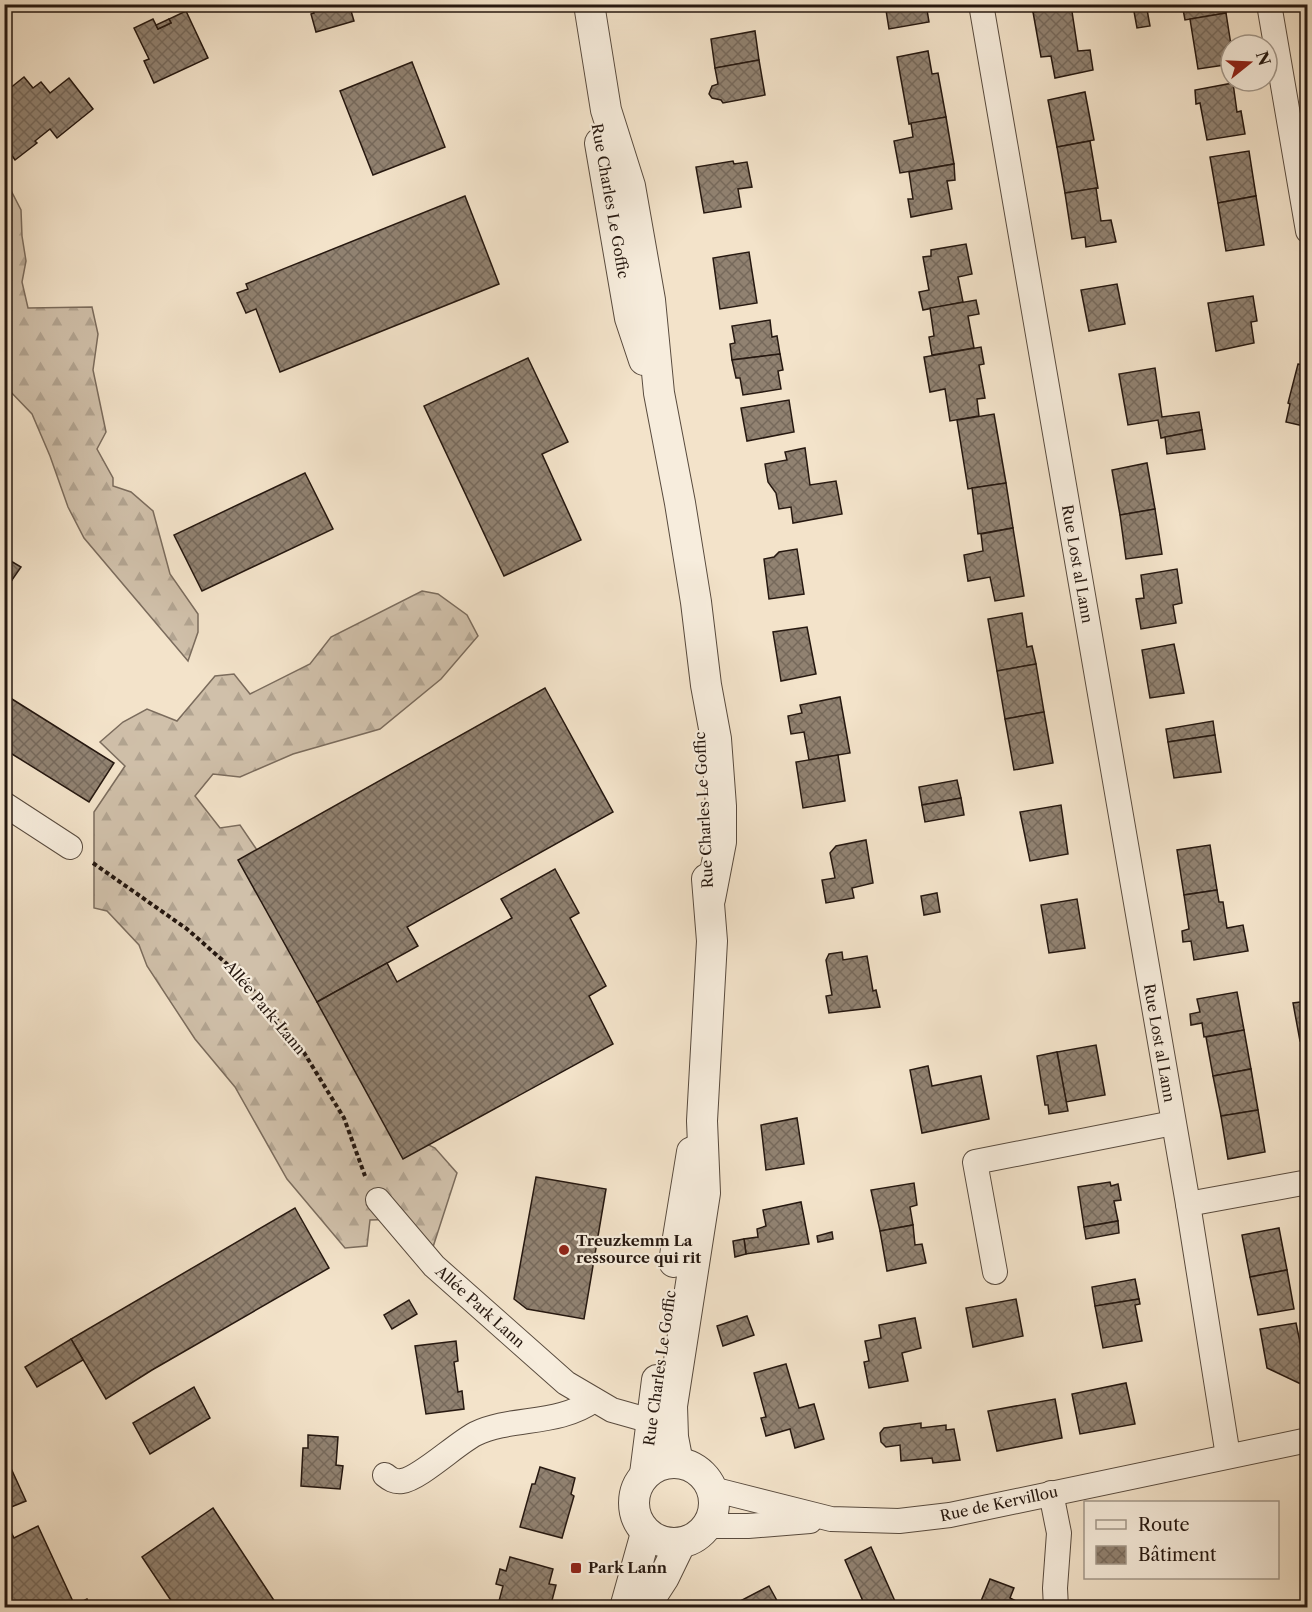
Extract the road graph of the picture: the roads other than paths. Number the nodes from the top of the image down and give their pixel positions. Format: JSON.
{"nodes":[{"id":1,"x":575,"y":4,"type":"edge"},
{"id":2,"x":589,"y":4,"type":"edge"},
{"id":3,"x":981,"y":4,"type":"edge"},
{"id":4,"x":1269,"y":4,"type":"edge"},
{"id":5,"x":1308,"y":231,"type":"edge"},
{"id":6,"x":659,"y":393,"type":"junction"},
{"id":7,"x":4,"y":804,"type":"edge"},
{"id":8,"x":70,"y":847,"type":"road end"},
{"id":9,"x":702,"y":1121,"type":"junction"},
{"id":10,"x":1173,"y":1123,"type":"junction"},
{"id":11,"x":1308,"y":1182,"type":"edge"},
{"id":12,"x":378,"y":1200,"type":"road end"},
{"id":13,"x":1188,"y":1204,"type":"junction"},
{"id":14,"x":995,"y":1272,"type":"dead end"},
{"id":15,"x":594,"y":1400,"type":"junction"},
{"id":16,"x":651,"y":1421,"type":"junction"},
{"id":17,"x":1308,"y":1440,"type":"edge"},
{"id":18,"x":1228,"y":1456,"type":"junction"},
{"id":19,"x":678,"y":1463,"type":"junction"},
{"id":20,"x":645,"y":1474,"type":"junction"},
{"id":21,"x":385,"y":1475,"type":"dead end"},
{"id":22,"x":712,"y":1489,"type":"junction"},
{"id":23,"x":1051,"y":1493,"type":"junction"},
{"id":24,"x":831,"y":1519,"type":"junction"},
{"id":25,"x":708,"y":1526,"type":"junction"},
{"id":26,"x":646,"y":1533,"type":"junction"},
{"id":27,"x":680,"y":1544,"type":"junction"},
{"id":28,"x":625,"y":1608,"type":"edge"},
{"id":29,"x":644,"y":1608,"type":"edge"},
{"id":30,"x":1056,"y":1608,"type":"edge"}],
"edges":[{"from":1,"to":6,"type":"street","name":"Rue Charles Le Goffic"},
{"from":2,"to":6,"type":"street","name":"Rue Charles Le Goffic"},
{"from":3,"to":10,"type":"street","name":"Rue Lost al Lann"},
{"from":4,"to":5,"type":"street"},
{"from":6,"to":9,"type":"street","name":"Rue Charles Le Goffic"},
{"from":7,"to":8,"type":"street"},
{"from":9,"to":16,"type":"street","name":"Rue Charles Le Goffic"},
{"from":9,"to":19,"type":"street","name":"Rue Charles Le Goffic"},
{"from":10,"to":13,"type":"street","name":"Rue Lost al Lann"},
{"from":10,"to":14,"type":"street","name":"Rue Lost al Lann"},
{"from":11,"to":13,"type":"street"},
{"from":12,"to":15,"type":"street","name":"Allée Park Lann"},
{"from":13,"to":18,"type":"street","name":"Rue Lost al Lann"},
{"from":15,"to":16,"type":"street","name":"Allée Park Lann"},
{"from":15,"to":21,"type":"street"},
{"from":16,"to":20,"type":"street","name":"Rue Charles Le Goffic"},
{"from":17,"to":18,"type":"street","name":"Rue de Kervillou"},
{"from":18,"to":23,"type":"street","name":"Rue de Kervillou"},
{"from":19,"to":20,"type":"street"},
{"from":19,"to":22,"type":"street"},
{"from":20,"to":26,"type":"street"},
{"from":22,"to":24,"type":"street","name":"Rue de Kervillou"},
{"from":22,"to":25,"type":"street"},
{"from":23,"to":24,"type":"street","name":"Rue de Kervillou"},
{"from":23,"to":30,"type":"street"},
{"from":24,"to":25,"type":"street","name":"Rue de Kervillou"},
{"from":25,"to":27,"type":"street"},
{"from":26,"to":27,"type":"street"},
{"from":26,"to":28,"type":"street"},
{"from":27,"to":29,"type":"street"}]}
